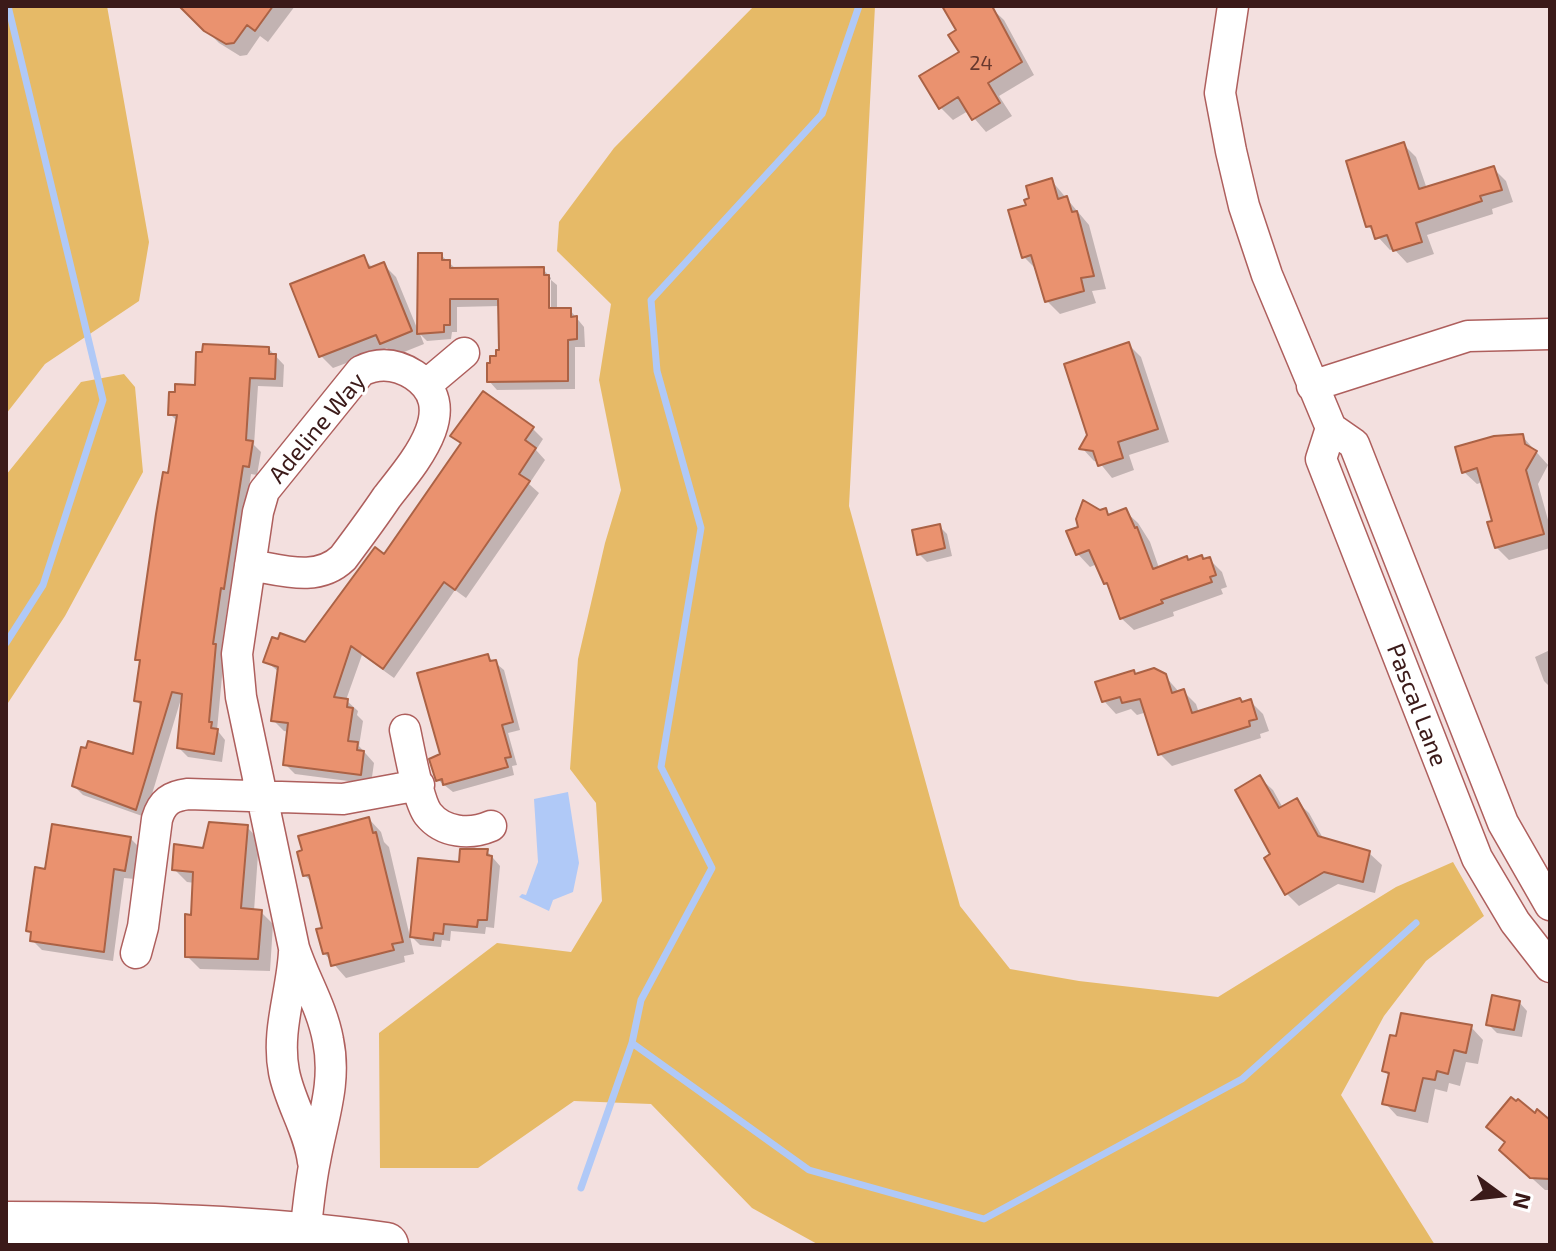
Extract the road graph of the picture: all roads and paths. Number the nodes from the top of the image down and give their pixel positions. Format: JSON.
{"nodes":[{"id":1,"x":1233,"y":6,"type":"edge"},
{"id":2,"x":1550,"y":334,"type":"edge"},
{"id":3,"x":464,"y":353,"type":"dead end"},
{"id":4,"x":426,"y":385,"type":"junction"},
{"id":5,"x":1312,"y":386,"type":"junction"},
{"id":6,"x":1331,"y":428,"type":"junction"},
{"id":7,"x":250,"y":565,"type":"junction"},
{"id":8,"x":405,"y":730,"type":"dead end"},
{"id":9,"x":419,"y":785,"type":"junction"},
{"id":10,"x":263,"y":796,"type":"junction"},
{"id":11,"x":491,"y":826,"type":"dead end"},
{"id":12,"x":1550,"y":905,"type":"edge"},
{"id":13,"x":294,"y":948,"type":"junction"},
{"id":14,"x":136,"y":953,"type":"dead end"},
{"id":15,"x":1550,"y":967,"type":"edge"},
{"id":16,"x":331,"y":1057,"type":"junction"},
{"id":17,"x":283,"y":1061,"type":"junction"},
{"id":18,"x":313,"y":1168,"type":"junction"},
{"id":19,"x":6,"y":1224,"type":"edge"},
{"id":20,"x":304,"y":1240,"type":"edge"},
{"id":21,"x":386,"y":1245,"type":"edge"}],
"edges":[{"from":1,"to":5,"type":"street","name":"Pascal Lane"},
{"from":2,"to":5,"type":"street"},
{"from":3,"to":4,"type":"street"},
{"from":4,"to":7,"type":"street"},
{"from":4,"to":7,"type":"street","name":"Adeline Way"},
{"from":5,"to":6,"type":"street","name":"Pascal Lane"},
{"from":6,"to":12,"type":"street","name":"Pascal Lane"},
{"from":6,"to":15,"type":"street","name":"Pascal Lane"},
{"from":7,"to":10,"type":"street","name":"Adeline Way"},
{"from":8,"to":9,"type":"street"},
{"from":9,"to":10,"type":"street"},
{"from":9,"to":11,"type":"street"},
{"from":10,"to":13,"type":"street","name":"Adeline Way"},
{"from":10,"to":14,"type":"street"},
{"from":13,"to":16,"type":"street","name":"Adeline Way"},
{"from":13,"to":17,"type":"street","name":"Adeline Way"},
{"from":16,"to":17,"type":"street"},
{"from":16,"to":18,"type":"street","name":"Adeline Way"},
{"from":17,"to":18,"type":"street","name":"Adeline Way"},
{"from":18,"to":20,"type":"street","name":"Adeline Way"},
{"from":19,"to":20,"type":"highway"},
{"from":20,"to":21,"type":"highway"}]}
